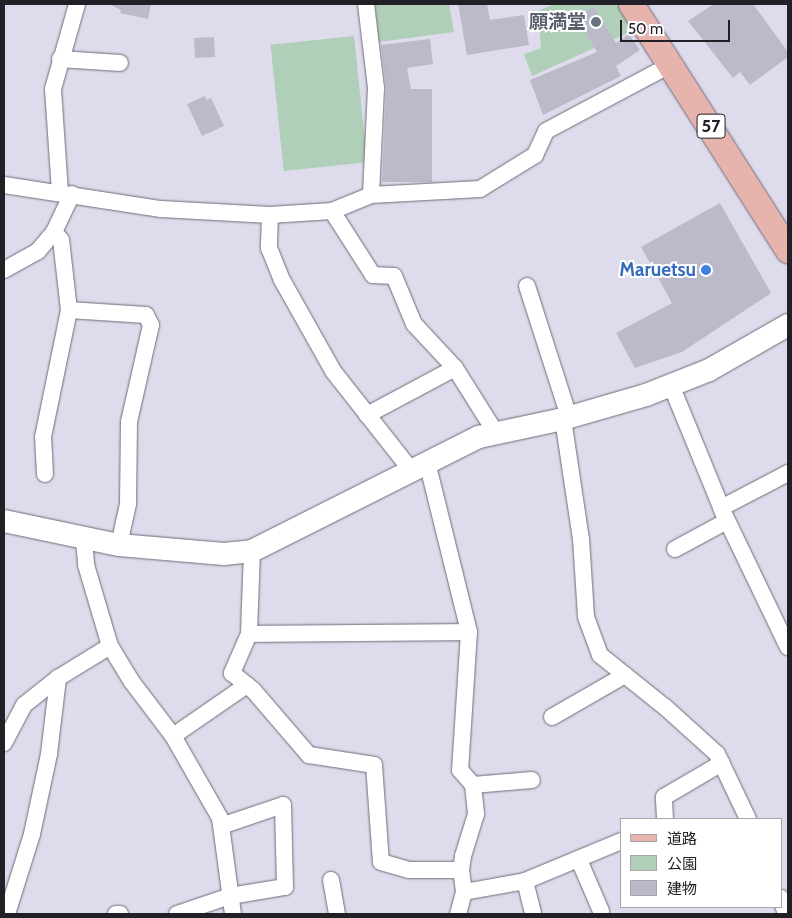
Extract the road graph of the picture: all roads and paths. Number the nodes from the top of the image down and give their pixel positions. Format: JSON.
{"nodes":[{"id":1,"x":77,"y":4,"type":"edge"},
{"id":2,"x":366,"y":4,"type":"edge"},
{"id":3,"x":631,"y":4,"type":"edge"},
{"id":4,"x":60,"y":59,"type":"junction"},
{"id":5,"x":120,"y":63,"type":"dead end"},
{"id":6,"x":670,"y":65,"type":"junction"},
{"id":7,"x":4,"y":185,"type":"edge"},
{"id":8,"x":66,"y":193,"type":"junction"},
{"id":9,"x":371,"y":195,"type":"junction"},
{"id":10,"x":332,"y":210,"type":"junction"},
{"id":11,"x":270,"y":215,"type":"junction"},
{"id":12,"x":54,"y":232,"type":"junction"},
{"id":13,"x":788,"y":250,"type":"edge"},
{"id":14,"x":4,"y":270,"type":"edge"},
{"id":15,"x":527,"y":286,"type":"dead end"},
{"id":16,"x":69,"y":310,"type":"junction"},
{"id":17,"x":788,"y":325,"type":"edge"},
{"id":18,"x":455,"y":368,"type":"junction"},
{"id":19,"x":672,"y":385,"type":"junction"},
{"id":20,"x":367,"y":415,"type":"junction"},
{"id":21,"x":566,"y":418,"type":"junction"},
{"id":22,"x":496,"y":433,"type":"junction"},
{"id":23,"x":419,"y":466,"type":"junction"},
{"id":24,"x":788,"y":473,"type":"edge"},
{"id":25,"x":45,"y":474,"type":"dead end"},
{"id":26,"x":724,"y":514,"type":"junction"},
{"id":27,"x":4,"y":521,"type":"edge"},
{"id":28,"x":84,"y":540,"type":"junction"},
{"id":29,"x":119,"y":545,"type":"junction"},
{"id":30,"x":675,"y":549,"type":"dead end"},
{"id":31,"x":252,"y":550,"type":"junction"},
{"id":32,"x":469,"y":632,"type":"junction"},
{"id":33,"x":249,"y":634,"type":"junction"},
{"id":34,"x":110,"y":646,"type":"junction"},
{"id":35,"x":788,"y":647,"type":"edge"},
{"id":36,"x":625,"y":675,"type":"junction"},
{"id":37,"x":58,"y":678,"type":"junction"},
{"id":38,"x":247,"y":685,"type":"junction"},
{"id":39,"x":552,"y":717,"type":"dead end"},
{"id":40,"x":173,"y":736,"type":"junction"},
{"id":41,"x":4,"y":743,"type":"edge"},
{"id":42,"x":722,"y":763,"type":"junction"},
{"id":43,"x":532,"y":780,"type":"dead end"},
{"id":44,"x":473,"y":784,"type":"junction"},
{"id":45,"x":665,"y":818,"type":"edge"},
{"id":46,"x":748,"y":818,"type":"edge"},
{"id":47,"x":221,"y":826,"type":"junction"},
{"id":48,"x":620,"y":841,"type":"edge"},
{"id":49,"x":578,"y":860,"type":"junction"},
{"id":50,"x":460,"y":870,"type":"junction"},
{"id":51,"x":331,"y":880,"type":"dead end"},
{"id":52,"x":525,"y":881,"type":"junction"},
{"id":53,"x":464,"y":892,"type":"junction"},
{"id":54,"x":230,"y":896,"type":"junction"},
{"id":55,"x":782,"y":901,"type":"edge"},
{"id":56,"x":601,"y":910,"type":"dead end"},
{"id":57,"x":7,"y":914,"type":"edge"},
{"id":58,"x":116,"y":914,"type":"edge"},
{"id":59,"x":120,"y":914,"type":"edge"},
{"id":60,"x":177,"y":914,"type":"edge"},
{"id":61,"x":233,"y":914,"type":"edge"},
{"id":62,"x":337,"y":914,"type":"edge"},
{"id":63,"x":458,"y":914,"type":"edge"},
{"id":64,"x":533,"y":914,"type":"edge"},
{"id":65,"x":786,"y":914,"type":"edge"}],
"edges":[{"from":1,"to":4,"type":"street"},
{"from":2,"to":9,"type":"street"},
{"from":3,"to":6,"type":"main road","number":"57"},
{"from":4,"to":5,"type":"street"},
{"from":4,"to":8,"type":"street"},
{"from":6,"to":9,"type":"street"},
{"from":6,"to":13,"type":"main road","number":"57"},
{"from":7,"to":8,"type":"street"},
{"from":8,"to":11,"type":"street"},
{"from":8,"to":12,"type":"street"},
{"from":9,"to":10,"type":"street"},
{"from":10,"to":11,"type":"street"},
{"from":10,"to":18,"type":"street"},
{"from":11,"to":20,"type":"street"},
{"from":12,"to":14,"type":"street"},
{"from":12,"to":16,"type":"street"},
{"from":15,"to":21,"type":"street"},
{"from":16,"to":25,"type":"street"},
{"from":16,"to":29,"type":"street"},
{"from":17,"to":19,"type":"street"},
{"from":18,"to":20,"type":"street"},
{"from":18,"to":22,"type":"street"},
{"from":19,"to":21,"type":"street"},
{"from":19,"to":26,"type":"street"},
{"from":20,"to":23,"type":"street"},
{"from":21,"to":22,"type":"street"},
{"from":21,"to":36,"type":"street"},
{"from":22,"to":23,"type":"street"},
{"from":23,"to":31,"type":"street"},
{"from":23,"to":32,"type":"street"},
{"from":24,"to":26,"type":"street"},
{"from":26,"to":30,"type":"street"},
{"from":26,"to":35,"type":"street"},
{"from":27,"to":28,"type":"street"},
{"from":28,"to":29,"type":"street"},
{"from":28,"to":34,"type":"street"},
{"from":29,"to":31,"type":"street"},
{"from":31,"to":33,"type":"street"},
{"from":32,"to":33,"type":"street"},
{"from":32,"to":44,"type":"street"},
{"from":33,"to":38,"type":"street"},
{"from":34,"to":37,"type":"street"},
{"from":34,"to":40,"type":"street"},
{"from":36,"to":39,"type":"street"},
{"from":36,"to":42,"type":"street"},
{"from":37,"to":41,"type":"street"},
{"from":37,"to":57,"type":"street"},
{"from":38,"to":40,"type":"street"},
{"from":38,"to":50,"type":"street"},
{"from":40,"to":47,"type":"street"},
{"from":42,"to":45,"type":"street"},
{"from":42,"to":46,"type":"street"},
{"from":43,"to":44,"type":"street"},
{"from":44,"to":50,"type":"street"},
{"from":47,"to":54,"type":"street"},
{"from":47,"to":54,"type":"street"},
{"from":48,"to":49,"type":"street"},
{"from":49,"to":52,"type":"street"},
{"from":49,"to":56,"type":"street"},
{"from":50,"to":53,"type":"street"},
{"from":51,"to":62,"type":"street"},
{"from":52,"to":53,"type":"street"},
{"from":52,"to":64,"type":"street"},
{"from":53,"to":63,"type":"street"},
{"from":54,"to":60,"type":"street"},
{"from":54,"to":61,"type":"street"},
{"from":55,"to":65,"type":"street"},
{"from":58,"to":59,"type":"street"}]}
